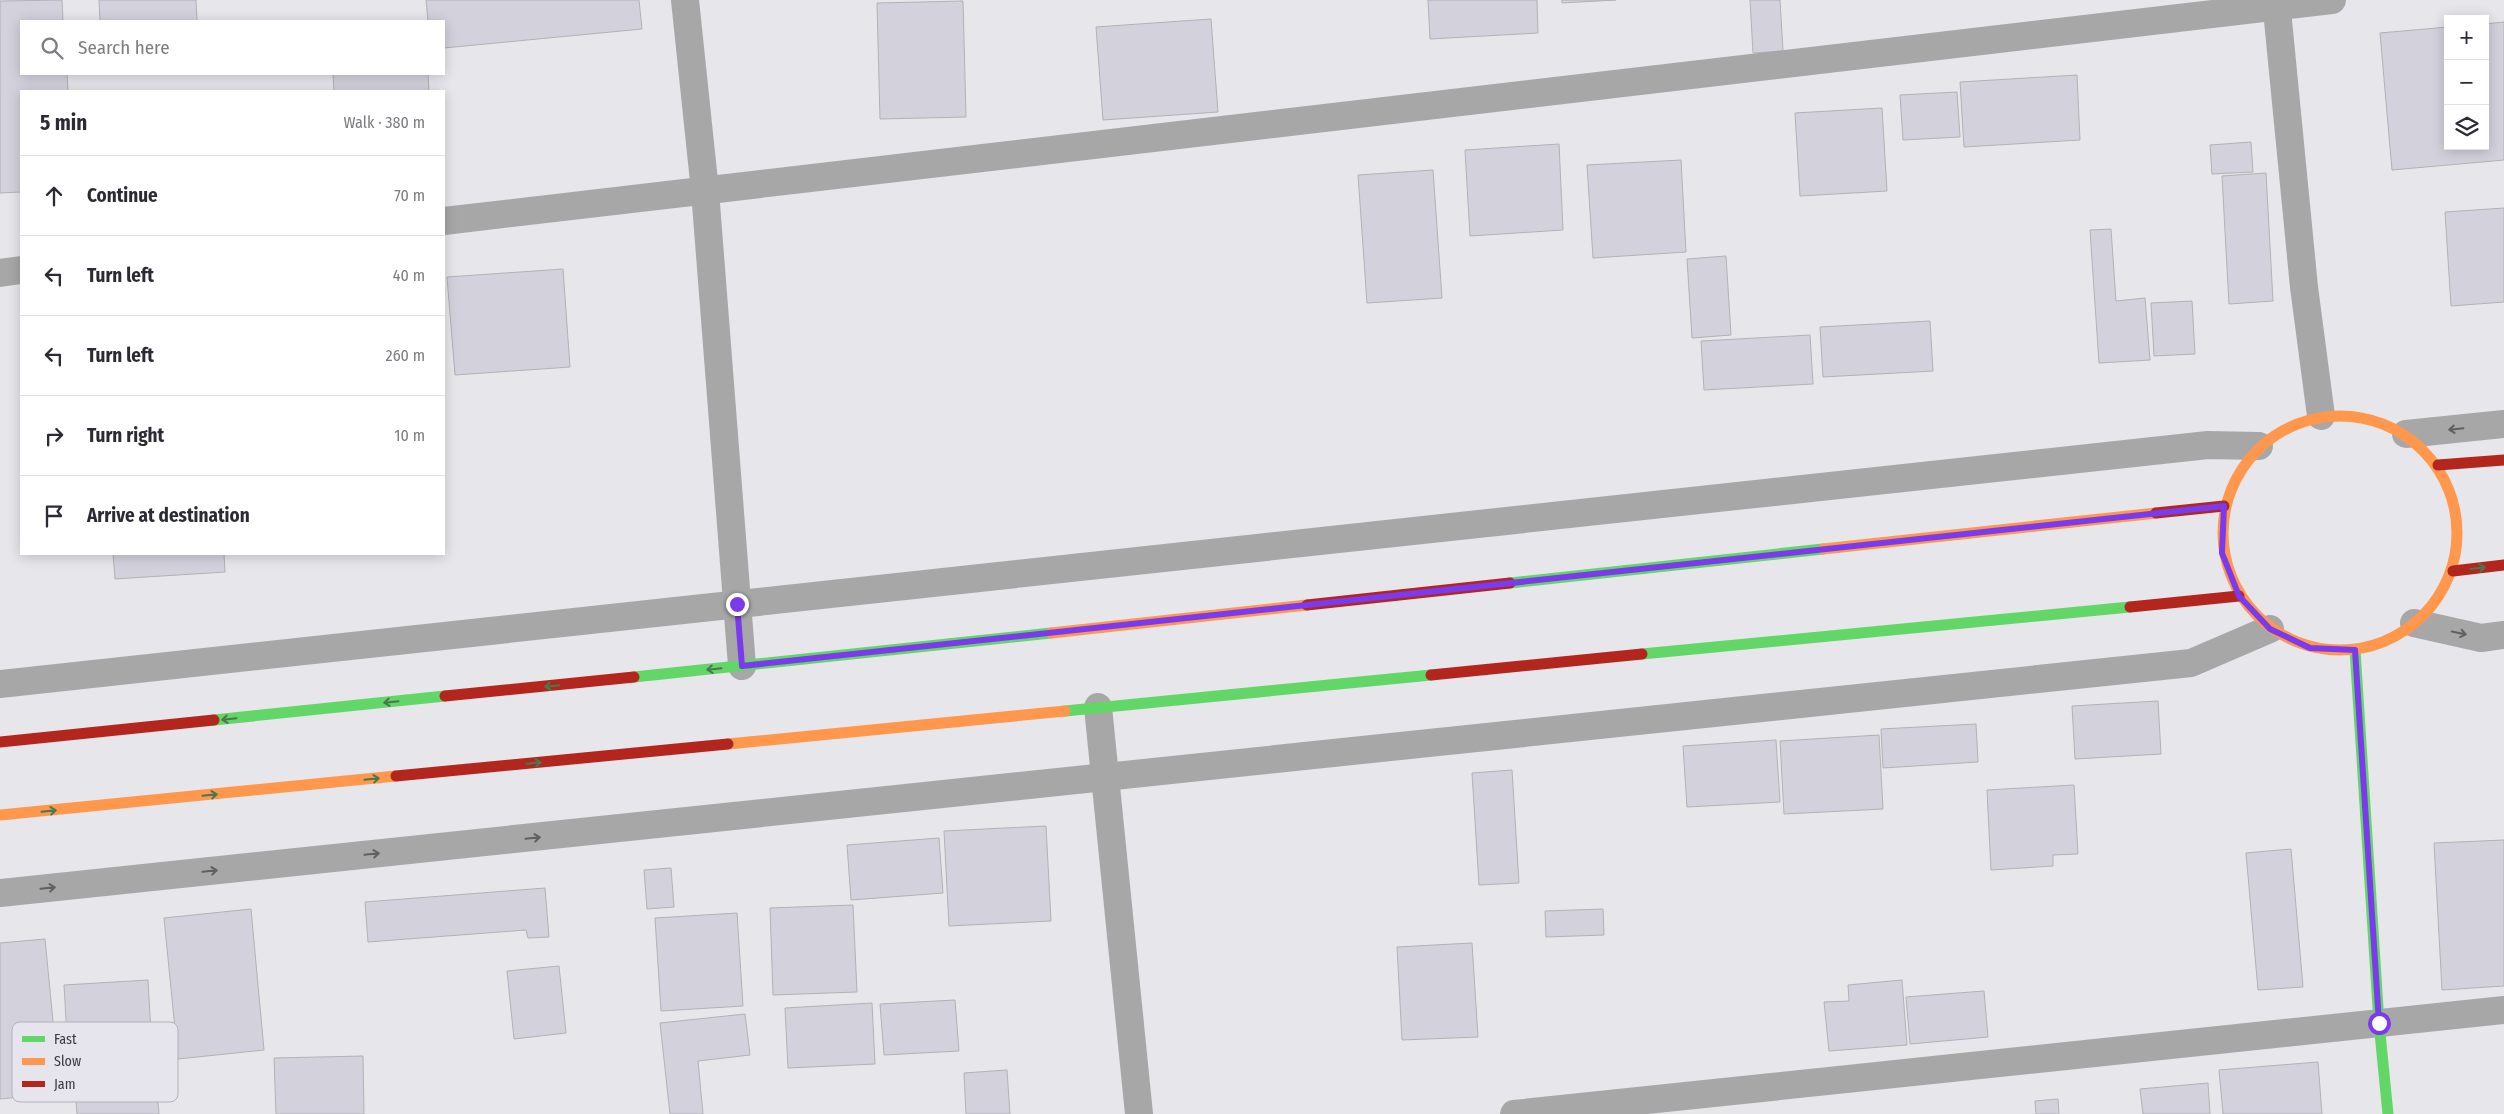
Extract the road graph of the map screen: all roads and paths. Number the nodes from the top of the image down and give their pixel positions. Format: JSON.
{"nodes":[{"id":1,"x":685,"y":0,"type":"edge"},
{"id":2,"x":2332,"y":0,"type":"edge"},
{"id":3,"x":2277,"y":3,"type":"edge"},
{"id":4,"x":704,"y":191,"type":"junction"},
{"id":5,"x":445,"y":221,"type":"edge"},
{"id":6,"x":20,"y":270,"type":"edge"},
{"id":7,"x":0,"y":272,"type":"edge"},
{"id":8,"x":2321,"y":416,"type":"junction"},
{"id":9,"x":2504,"y":424,"type":"edge"},
{"id":10,"x":2406,"y":434,"type":"junction"},
{"id":11,"x":2259,"y":446,"type":"junction"},
{"id":12,"x":2504,"y":460,"type":"edge"},
{"id":13,"x":2438,"y":465,"type":"junction"},
{"id":14,"x":2224,"y":506,"type":"junction"},
{"id":15,"x":2504,"y":565,"type":"edge"},
{"id":16,"x":2452,"y":570,"type":"junction"},
{"id":17,"x":2239,"y":596,"type":"junction"},
{"id":18,"x":737,"y":604,"type":"junction"},
{"id":19,"x":2414,"y":623,"type":"junction"},
{"id":20,"x":2270,"y":629,"type":"junction"},
{"id":21,"x":2504,"y":635,"type":"edge"},
{"id":22,"x":2355,"y":650,"type":"junction"},
{"id":23,"x":742,"y":666,"type":"junction"},
{"id":24,"x":0,"y":684,"type":"edge"},
{"id":25,"x":1098,"y":707,"type":"junction"},
{"id":26,"x":0,"y":742,"type":"edge"},
{"id":27,"x":1105,"y":778,"type":"junction"},
{"id":28,"x":0,"y":816,"type":"edge"},
{"id":29,"x":0,"y":893,"type":"edge"},
{"id":30,"x":2504,"y":1010,"type":"edge"},
{"id":31,"x":2379,"y":1023,"type":"junction"},
{"id":32,"x":1139,"y":1114,"type":"edge"},
{"id":33,"x":1514,"y":1114,"type":"edge"},
{"id":34,"x":2388,"y":1114,"type":"edge"}],
"edges":[{"from":1,"to":4,"type":"street"},
{"from":2,"to":3,"type":"street"},
{"from":3,"to":4,"type":"street"},
{"from":3,"to":8,"type":"street"},
{"from":4,"to":5,"type":"street"},
{"from":4,"to":18,"type":"street"},
{"from":6,"to":7,"type":"street"},
{"from":8,"to":10,"type":"main road"},
{"from":8,"to":11,"type":"main road"},
{"from":9,"to":10,"type":"street","one_way":true},
{"from":10,"to":13,"type":"main road"},
{"from":11,"to":14,"type":"main road"},
{"from":11,"to":18,"type":"street"},
{"from":12,"to":13,"type":"main road"},
{"from":13,"to":16,"type":"main road"},
{"from":14,"to":17,"type":"main road"},
{"from":14,"to":23,"type":"main road"},
{"from":16,"to":15,"type":"main road","one_way":true},
{"from":16,"to":19,"type":"main road"},
{"from":17,"to":20,"type":"main road"},
{"from":17,"to":25,"type":"main road"},
{"from":18,"to":23,"type":"street"},
{"from":18,"to":24,"type":"street"},
{"from":19,"to":21,"type":"street","one_way":true},
{"from":19,"to":22,"type":"main road"},
{"from":20,"to":22,"type":"main road"},
{"from":20,"to":27,"type":"street"},
{"from":22,"to":31,"type":"main road"},
{"from":23,"to":26,"type":"main road","one_way":true},
{"from":25,"to":27,"type":"street"},
{"from":28,"to":25,"type":"main road","one_way":true},
{"from":29,"to":27,"type":"street","one_way":true},
{"from":27,"to":32,"type":"street"},
{"from":30,"to":31,"type":"street"},
{"from":31,"to":33,"type":"street"},
{"from":31,"to":34,"type":"main road"}]}
